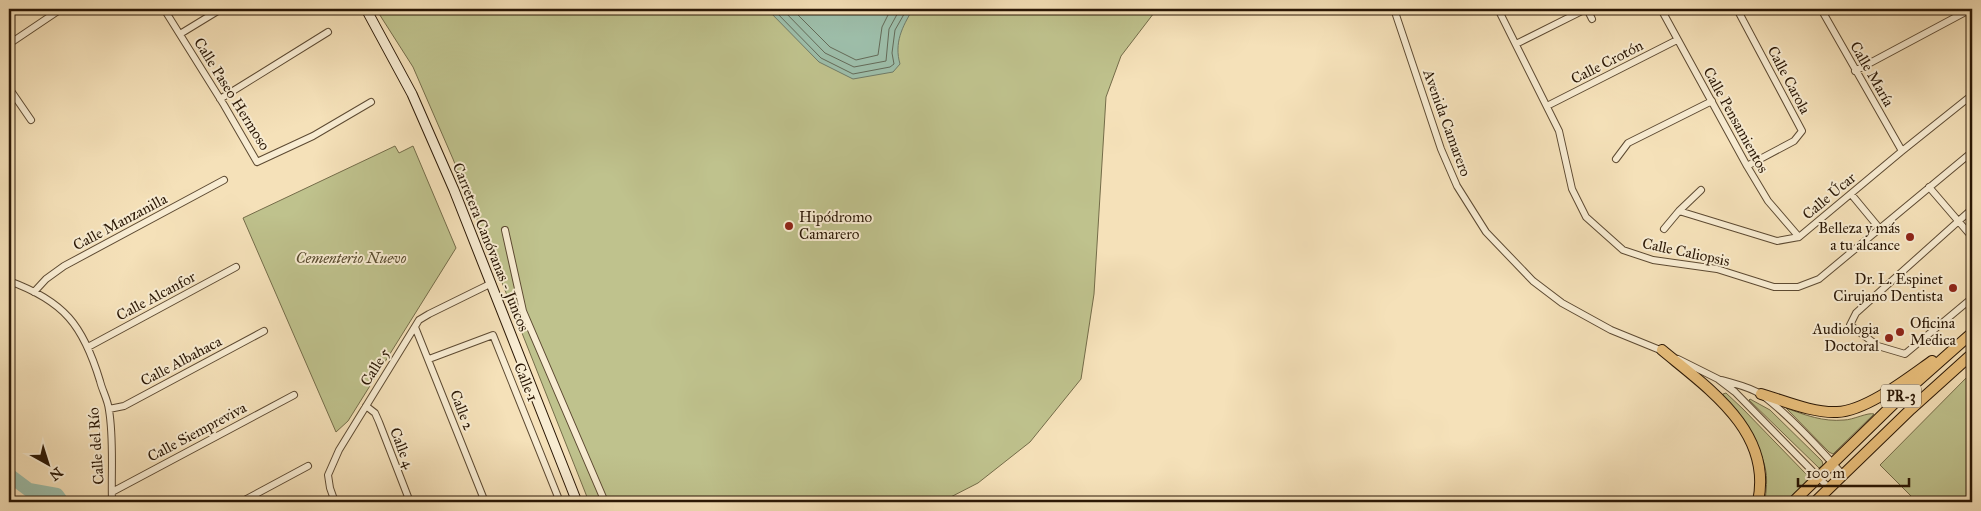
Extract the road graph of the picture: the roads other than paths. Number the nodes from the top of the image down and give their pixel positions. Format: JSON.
{"nodes":[{"id":1,"x":61,"y":9,"type":"edge"},
{"id":2,"x":164,"y":9,"type":"edge"},
{"id":3,"x":221,"y":9,"type":"edge"},
{"id":4,"x":366,"y":9,"type":"edge"},
{"id":5,"x":1394,"y":9,"type":"edge"},
{"id":6,"x":1498,"y":9,"type":"edge"},
{"id":7,"x":1586,"y":9,"type":"edge"},
{"id":8,"x":1661,"y":9,"type":"edge"},
{"id":9,"x":1737,"y":9,"type":"edge"},
{"id":10,"x":1821,"y":9,"type":"edge"},
{"id":11,"x":1971,"y":9,"type":"edge"},
{"id":12,"x":1592,"y":19,"type":"dead end"},
{"id":13,"x":328,"y":32,"type":"dead end"},
{"id":14,"x":180,"y":34,"type":"junction"},
{"id":15,"x":1678,"y":40,"type":"junction"},
{"id":16,"x":9,"y":44,"type":"edge"},
{"id":17,"x":1516,"y":44,"type":"junction"},
{"id":18,"x":1855,"y":71,"type":"junction"},
{"id":19,"x":9,"y":88,"type":"edge"},
{"id":20,"x":1972,"y":95,"type":"edge"},
{"id":21,"x":220,"y":99,"type":"junction"},
{"id":22,"x":1712,"y":101,"type":"junction"},
{"id":23,"x":371,"y":102,"type":"dead end"},
{"id":24,"x":1547,"y":106,"type":"junction"},
{"id":25,"x":31,"y":120,"type":"dead end"},
{"id":26,"x":1902,"y":150,"type":"junction"},
{"id":27,"x":1972,"y":152,"type":"edge"},
{"id":28,"x":1616,"y":158,"type":"dead end"},
{"id":29,"x":1747,"y":166,"type":"junction"},
{"id":30,"x":224,"y":180,"type":"dead end"},
{"id":31,"x":1929,"y":186,"type":"junction"},
{"id":32,"x":1701,"y":190,"type":"dead end"},
{"id":33,"x":1851,"y":194,"type":"junction"},
{"id":34,"x":1972,"y":209,"type":"edge"},
{"id":35,"x":1679,"y":211,"type":"junction"},
{"id":36,"x":1958,"y":221,"type":"junction"},
{"id":37,"x":1664,"y":229,"type":"dead end"},
{"id":38,"x":1880,"y":229,"type":"junction"},
{"id":39,"x":505,"y":230,"type":"dead end"},
{"id":40,"x":1799,"y":237,"type":"junction"},
{"id":41,"x":1972,"y":237,"type":"edge"},
{"id":42,"x":236,"y":267,"type":"dead end"},
{"id":43,"x":9,"y":281,"type":"edge"},
{"id":44,"x":492,"y":283,"type":"junction"},
{"id":45,"x":34,"y":292,"type":"junction"},
{"id":46,"x":1972,"y":298,"type":"edge"},
{"id":47,"x":415,"y":327,"type":"junction"},
{"id":48,"x":264,"y":332,"type":"dead end"},
{"id":49,"x":1972,"y":333,"type":"edge"},
{"id":50,"x":88,"y":346,"type":"junction"},
{"id":51,"x":1954,"y":348,"type":"junction"},
{"id":52,"x":1662,"y":350,"type":"junction"},
{"id":53,"x":1972,"y":354,"type":"edge"},
{"id":54,"x":429,"y":359,"type":"junction"},
{"id":55,"x":1718,"y":379,"type":"junction"},
{"id":56,"x":1761,"y":394,"type":"junction"},
{"id":57,"x":294,"y":395,"type":"dead end"},
{"id":58,"x":366,"y":406,"type":"junction"},
{"id":59,"x":109,"y":409,"type":"junction"},
{"id":60,"x":1832,"y":462,"type":"junction"},
{"id":61,"x":308,"y":466,"type":"dead end"},
{"id":62,"x":1843,"y":475,"type":"junction"},
{"id":63,"x":1818,"y":477,"type":"junction"},
{"id":64,"x":1829,"y":488,"type":"junction"},
{"id":65,"x":112,"y":492,"type":"junction"},
{"id":66,"x":112,"y":502,"type":"edge"},
{"id":67,"x":242,"y":502,"type":"edge"},
{"id":68,"x":335,"y":502,"type":"edge"},
{"id":69,"x":410,"y":502,"type":"edge"},
{"id":70,"x":485,"y":502,"type":"edge"},
{"id":71,"x":560,"y":502,"type":"edge"},
{"id":72,"x":577,"y":502,"type":"edge"},
{"id":73,"x":605,"y":502,"type":"edge"},
{"id":74,"x":1758,"y":502,"type":"edge"},
{"id":75,"x":1792,"y":502,"type":"edge"},
{"id":76,"x":1815,"y":502,"type":"edge"}],
"edges":[{"from":1,"to":16,"type":"street"},
{"from":2,"to":14,"type":"street","name":"Calle Paseo Hermoso"},
{"from":3,"to":14,"type":"street"},
{"from":4,"to":44,"type":"main road","name":"Carretera Canóvanas - Juncos"},
{"from":5,"to":52,"type":"street","name":"Avenida Camarero"},
{"from":6,"to":17,"type":"street","name":"Calle Caliopsis"},
{"from":7,"to":12,"type":"street"},
{"from":7,"to":17,"type":"street"},
{"from":8,"to":15,"type":"street","name":"Calle Pensamientos"},
{"from":9,"to":29,"type":"street","name":"Calle Carola"},
{"from":10,"to":18,"type":"street","name":"Calle María"},
{"from":11,"to":18,"type":"street"},
{"from":13,"to":21,"type":"street"},
{"from":14,"to":21,"type":"street","name":"Calle Paseo Hermoso"},
{"from":15,"to":22,"type":"street","name":"Calle Pensamientos"},
{"from":15,"to":24,"type":"street","name":"Calle Crotón"},
{"from":17,"to":24,"type":"street","name":"Calle Caliopsis"},
{"from":18,"to":26,"type":"street","name":"Calle María"},
{"from":19,"to":25,"type":"street"},
{"from":20,"to":26,"type":"street","name":"Calle Úcar"},
{"from":21,"to":23,"type":"street","name":"Calle Paseo Hermoso"},
{"from":22,"to":28,"type":"street"},
{"from":22,"to":29,"type":"street","name":"Calle Pensamientos"},
{"from":24,"to":38,"type":"street","name":"Calle Caliopsis"},
{"from":26,"to":33,"type":"street","name":"Calle Úcar"},
{"from":27,"to":31,"type":"street","name":"Calle Caliopsis"},
{"from":29,"to":40,"type":"street","name":"Calle Pensamientos"},
{"from":30,"to":45,"type":"street","name":"Calle Manzanilla"},
{"from":31,"to":36,"type":"street"},
{"from":31,"to":38,"type":"street","name":"Calle Caliopsis"},
{"from":32,"to":35,"type":"street"},
{"from":33,"to":38,"type":"street"},
{"from":33,"to":40,"type":"street","name":"Calle Úcar"},
{"from":34,"to":36,"type":"street"},
{"from":35,"to":37,"type":"street"},
{"from":35,"to":40,"type":"street","name":"Calle Úcar"},
{"from":36,"to":41,"type":"street"},
{"from":36,"to":46,"type":"street"},
{"from":39,"to":73,"type":"street"},
{"from":42,"to":50,"type":"street","name":"Calle Alcanfor"},
{"from":43,"to":45,"type":"street","name":"Calle del Río"},
{"from":44,"to":47,"type":"street","name":"Calle 5"},
{"from":44,"to":72,"type":"main road","name":"Carretera Canóvanas - Juncos"},
{"from":45,"to":50,"type":"street","name":"Calle del Río"},
{"from":47,"to":54,"type":"street","name":"Calle 2"},
{"from":47,"to":58,"type":"street","name":"Calle 5"},
{"from":48,"to":59,"type":"street","name":"Calle Albahaca"},
{"from":49,"to":51,"type":"main road","number":"PR-3"},
{"from":50,"to":59,"type":"street","name":"Calle del Río"},
{"from":51,"to":56,"type":"main road"},
{"from":51,"to":60,"type":"main road","number":"PR-3"},
{"from":52,"to":55,"type":"street","name":"Avenida Camarero"},
{"from":52,"to":74,"type":"main road"},
{"from":53,"to":62,"type":"main road","number":"PR-3"},
{"from":54,"to":70,"type":"street","name":"Calle 2"},
{"from":54,"to":71,"type":"street","name":"Calle 1"},
{"from":55,"to":56,"type":"street","name":"Avenida Camarero"},
{"from":55,"to":63,"type":"street","name":"Avenida Camarero"},
{"from":56,"to":60,"type":"street","name":"Avenida Camarero"},
{"from":57,"to":65,"type":"street","name":"Calle Siempreviva"},
{"from":58,"to":68,"type":"street","name":"Calle 5"},
{"from":58,"to":69,"type":"street","name":"Calle 4"},
{"from":59,"to":65,"type":"street","name":"Calle del Río"},
{"from":60,"to":62,"type":"street","name":"Avenida Camarero"},
{"from":60,"to":63,"type":"main road","number":"PR-3"},
{"from":61,"to":67,"type":"street"},
{"from":62,"to":64,"type":"main road","number":"PR-3"},
{"from":63,"to":64,"type":"street","name":"Avenida Camarero"},
{"from":63,"to":75,"type":"main road","number":"PR-3"},
{"from":64,"to":76,"type":"main road","number":"PR-3"},
{"from":65,"to":66,"type":"street","name":"Calle del Río"}]}
